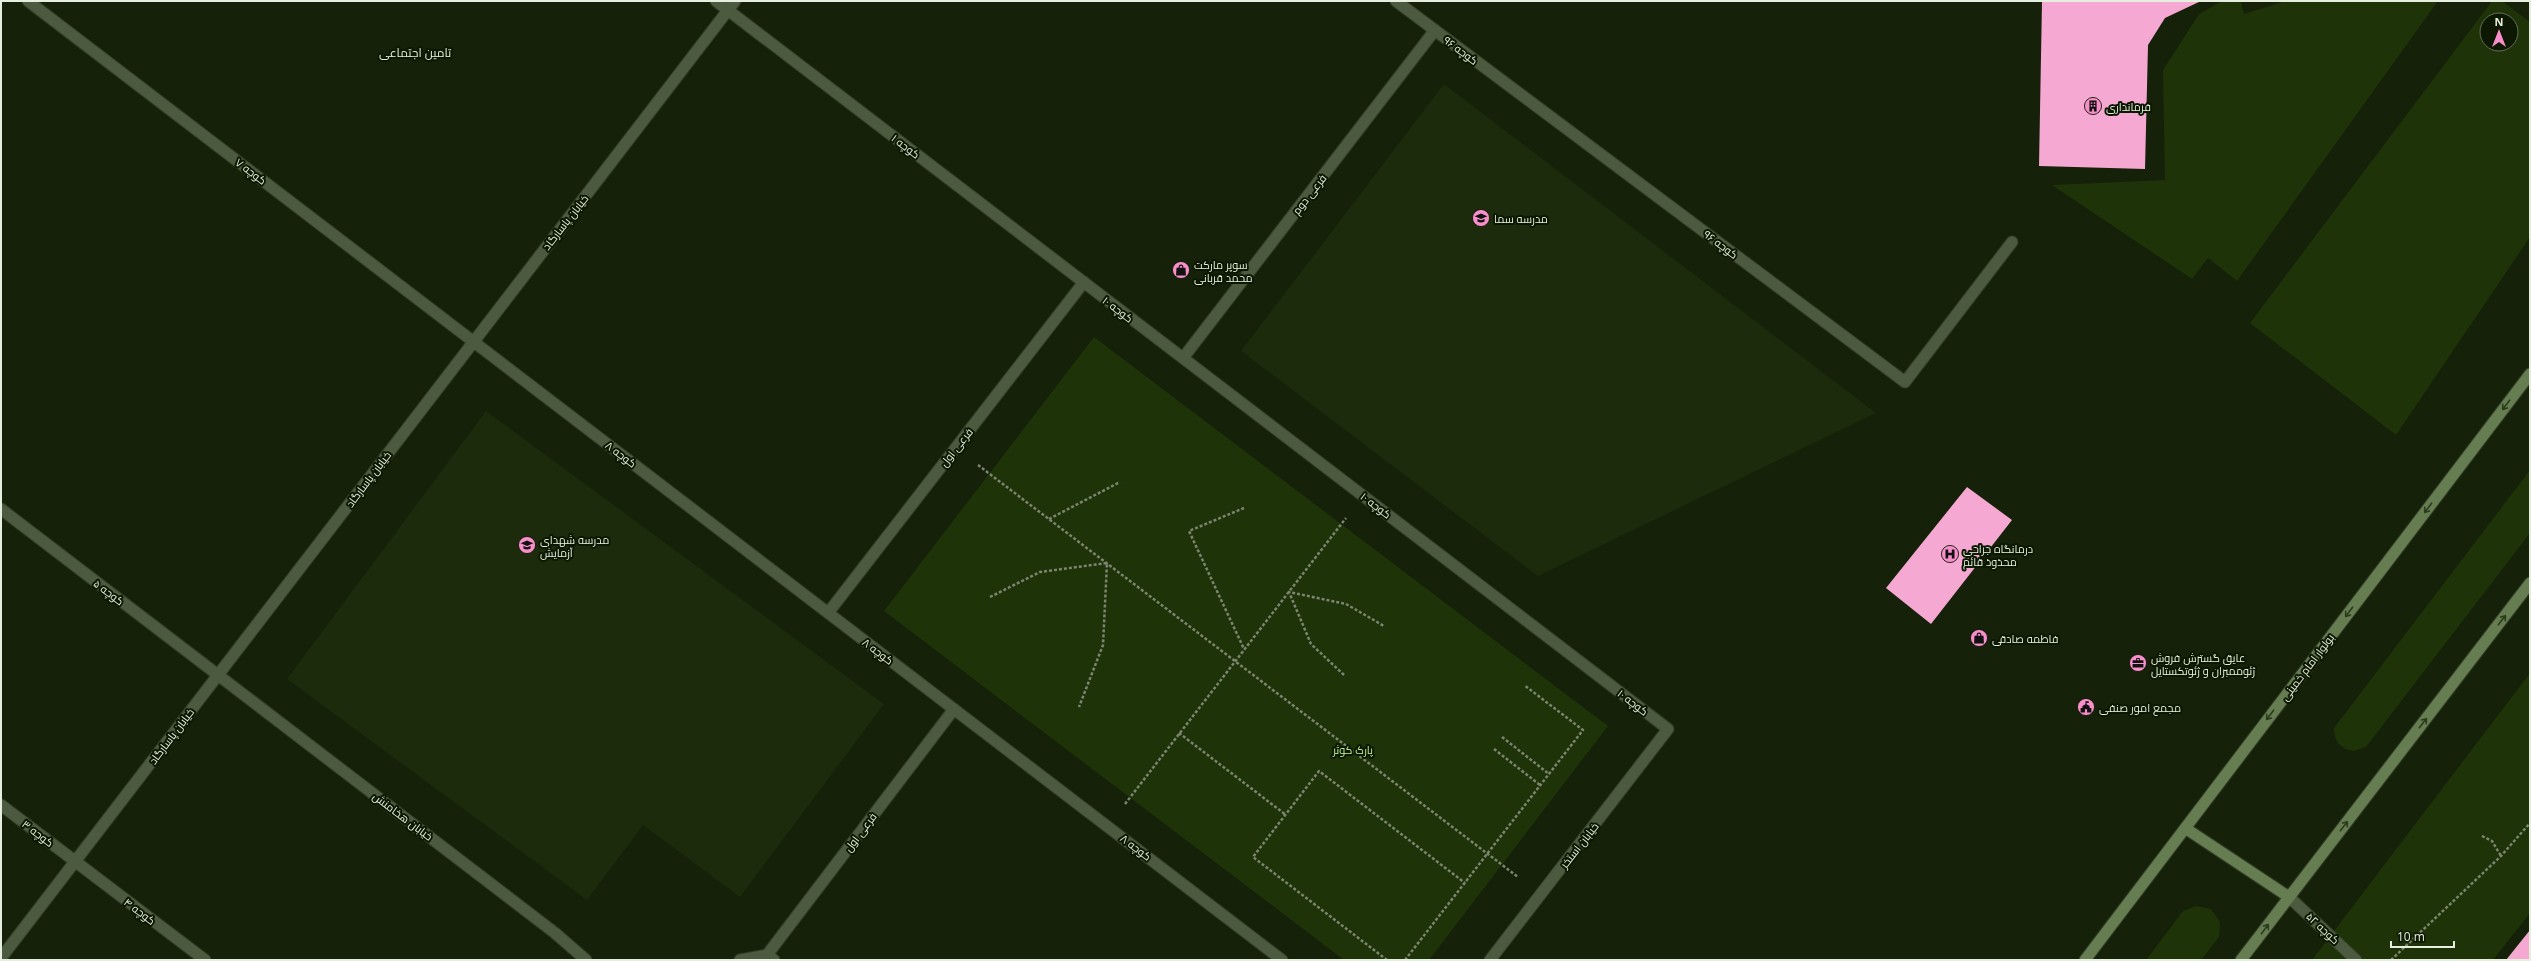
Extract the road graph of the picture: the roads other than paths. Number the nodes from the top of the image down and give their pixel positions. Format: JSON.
{"nodes":[{"id":1,"x":28,"y":1,"type":"edge"},
{"id":2,"x":716,"y":1,"type":"edge"},
{"id":3,"x":735,"y":1,"type":"edge"},
{"id":4,"x":1396,"y":1,"type":"edge"},
{"id":5,"x":728,"y":10,"type":"junction"},
{"id":6,"x":1435,"y":30,"type":"junction"},
{"id":7,"x":2012,"y":242,"type":"dead end"},
{"id":8,"x":1084,"y":282,"type":"junction"},
{"id":9,"x":474,"y":342,"type":"junction"},
{"id":10,"x":1182,"y":358,"type":"junction"},
{"id":11,"x":2530,"y":374,"type":"edge"},
{"id":12,"x":1,"y":509,"type":"edge"},
{"id":13,"x":2530,"y":583,"type":"edge"},
{"id":14,"x":828,"y":613,"type":"junction"},
{"id":15,"x":218,"y":675,"type":"junction"},
{"id":16,"x":954,"y":709,"type":"junction"},
{"id":17,"x":1668,"y":729,"type":"joint"},
{"id":18,"x":1,"y":805,"type":"edge"},
{"id":19,"x":2185,"y":828,"type":"junction"},
{"id":20,"x":75,"y":862,"type":"junction"},
{"id":21,"x":2290,"y":896,"type":"junction"},
{"id":22,"x":770,"y":957,"type":"edge"},
{"id":23,"x":1,"y":958,"type":"edge"},
{"id":24,"x":205,"y":960,"type":"edge"},
{"id":25,"x":586,"y":960,"type":"edge"},
{"id":26,"x":740,"y":960,"type":"edge"},
{"id":27,"x":1282,"y":960,"type":"edge"},
{"id":28,"x":1490,"y":960,"type":"edge"},
{"id":29,"x":2085,"y":960,"type":"edge"},
{"id":30,"x":2241,"y":960,"type":"edge"},
{"id":31,"x":2356,"y":960,"type":"edge"}],
"edges":[{"from":1,"to":9,"type":"street","name":"کوچه ۷"},
{"from":2,"to":5,"type":"street","name":"کوچه ۱"},
{"from":3,"to":5,"type":"street","name":"خیابان پاسارگاد"},
{"from":4,"to":6,"type":"street","name":"کوچه ۹۶"},
{"from":5,"to":8,"type":"street","name":"کوچه ۱"},
{"from":5,"to":9,"type":"street","name":"خیابان پاسارگاد"},
{"from":6,"to":7,"type":"street","name":"کوچه ۹۶"},
{"from":6,"to":10,"type":"street","name":"فرعی دوم"},
{"from":8,"to":10,"type":"street","name":"کوچه ۱۰"},
{"from":8,"to":14,"type":"street","name":"فرعی اول"},
{"from":9,"to":14,"type":"street","name":"کوچه ۸"},
{"from":9,"to":15,"type":"street","name":"خیابان پاسارگاد"},
{"from":10,"to":17,"type":"street","name":"کوچه ۱۰"},
{"from":11,"to":19,"type":"main road","name":"بولوار امام خمینی","one_way":true},
{"from":12,"to":15,"type":"street","name":"کوچه ۵"},
{"from":21,"to":13,"type":"main road","one_way":true},
{"from":14,"to":16,"type":"street","name":"کوچه ۸"},
{"from":15,"to":20,"type":"street","name":"خیابان پاسارگاد"},
{"from":15,"to":25,"type":"street","name":"خیابان هخامنش"},
{"from":16,"to":22,"type":"street","name":"فرعی اول"},
{"from":16,"to":27,"type":"street","name":"کوچه ۸"},
{"from":17,"to":28,"type":"street","name":"خیابان استخر"},
{"from":18,"to":20,"type":"street","name":"کوچه ۳"},
{"from":19,"to":21,"type":"main road"},
{"from":19,"to":29,"type":"main road","name":"بولوار امام خمینی"},
{"from":20,"to":23,"type":"street","name":"خیابان پاسارگاد"},
{"from":20,"to":24,"type":"street","name":"کوچه ۴"},
{"from":30,"to":21,"type":"main road","one_way":true},
{"from":21,"to":31,"type":"street","name":"کوچه ۵۲"},
{"from":22,"to":26,"type":"street"}]}
